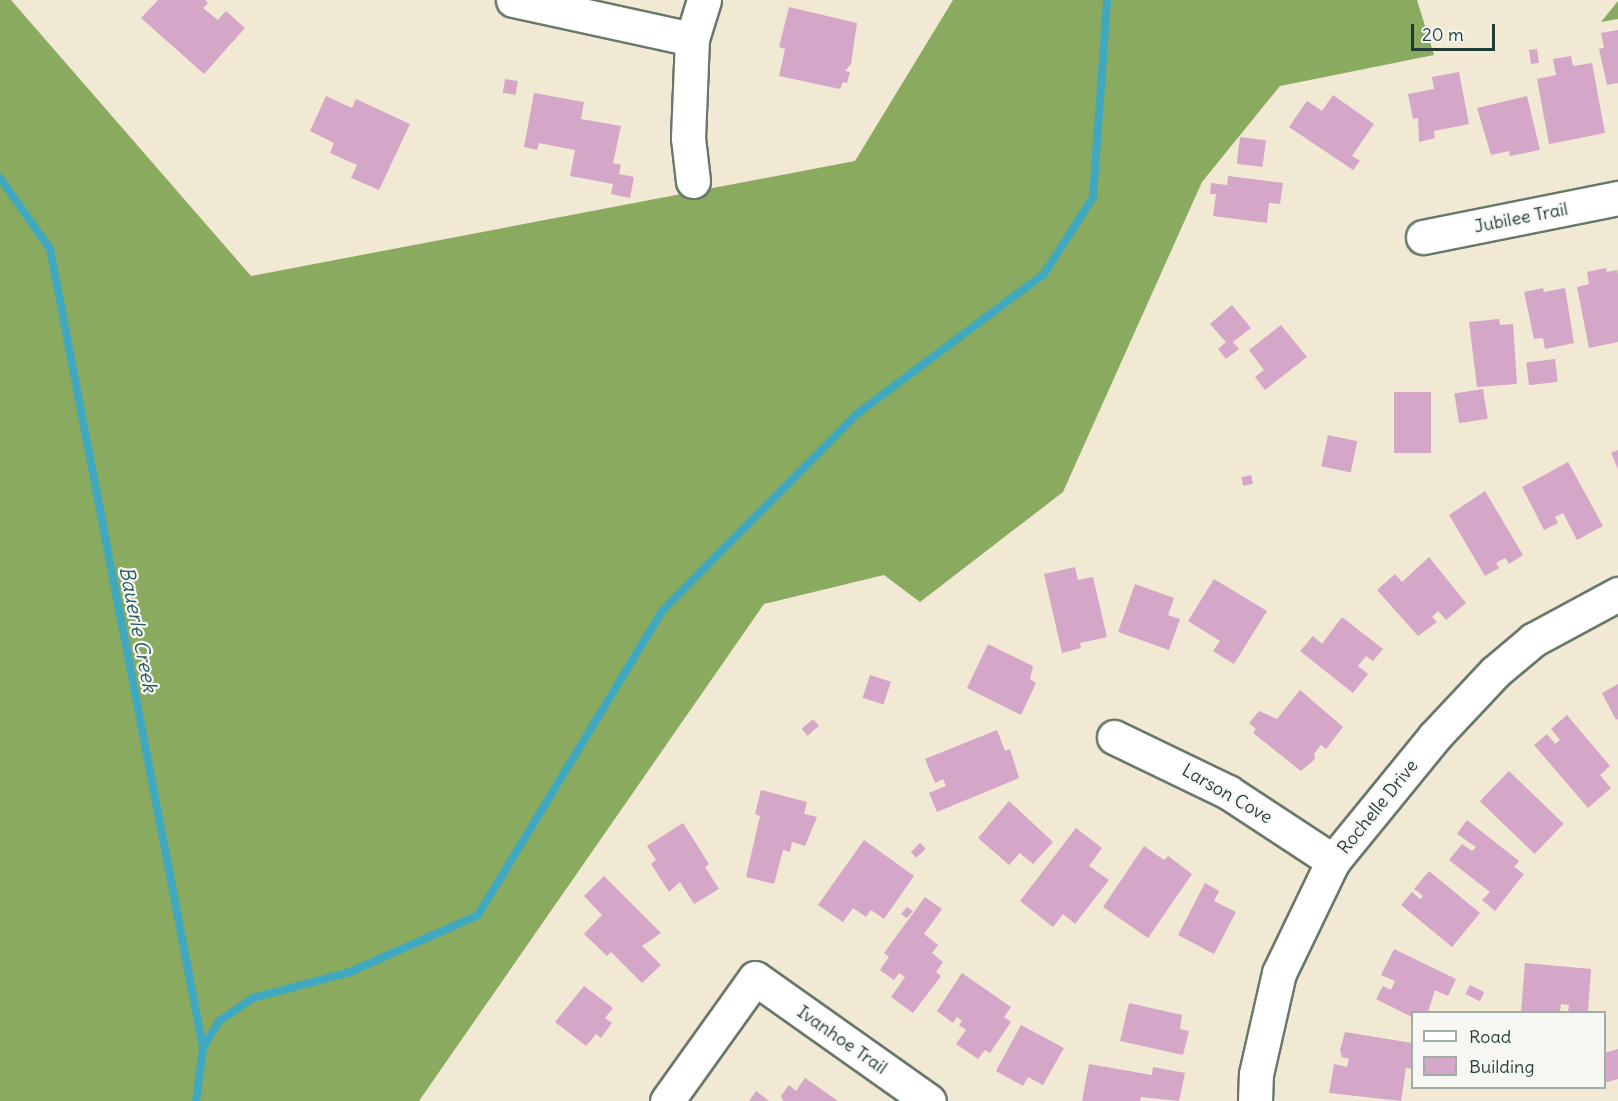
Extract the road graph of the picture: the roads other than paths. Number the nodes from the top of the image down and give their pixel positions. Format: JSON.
{"nodes":[{"id":1,"x":513,"y":0,"type":"edge"},
{"id":2,"x":704,"y":0,"type":"edge"},
{"id":3,"x":692,"y":39,"type":"junction"},
{"id":4,"x":693,"y":181,"type":"dead end"},
{"id":5,"x":1618,"y":198,"type":"edge"},
{"id":6,"x":1423,"y":237,"type":"dead end"},
{"id":7,"x":1618,"y":594,"type":"edge"},
{"id":8,"x":1114,"y":737,"type":"dead end"},
{"id":9,"x":1333,"y":861,"type":"junction"},
{"id":10,"x":667,"y":1101,"type":"edge"},
{"id":11,"x":929,"y":1101,"type":"edge"},
{"id":12,"x":1255,"y":1101,"type":"edge"}],
"edges":[{"from":1,"to":3,"type":"street"},
{"from":2,"to":3,"type":"street"},
{"from":3,"to":4,"type":"street"},
{"from":5,"to":6,"type":"street","name":"Jubilee Trail"},
{"from":7,"to":9,"type":"street","name":"Rochelle Drive"},
{"from":8,"to":9,"type":"street","name":"Larson Cove"},
{"from":9,"to":12,"type":"street","name":"Rochelle Drive"},
{"from":10,"to":11,"type":"street","name":"Ivanhoe Trail"}]}
